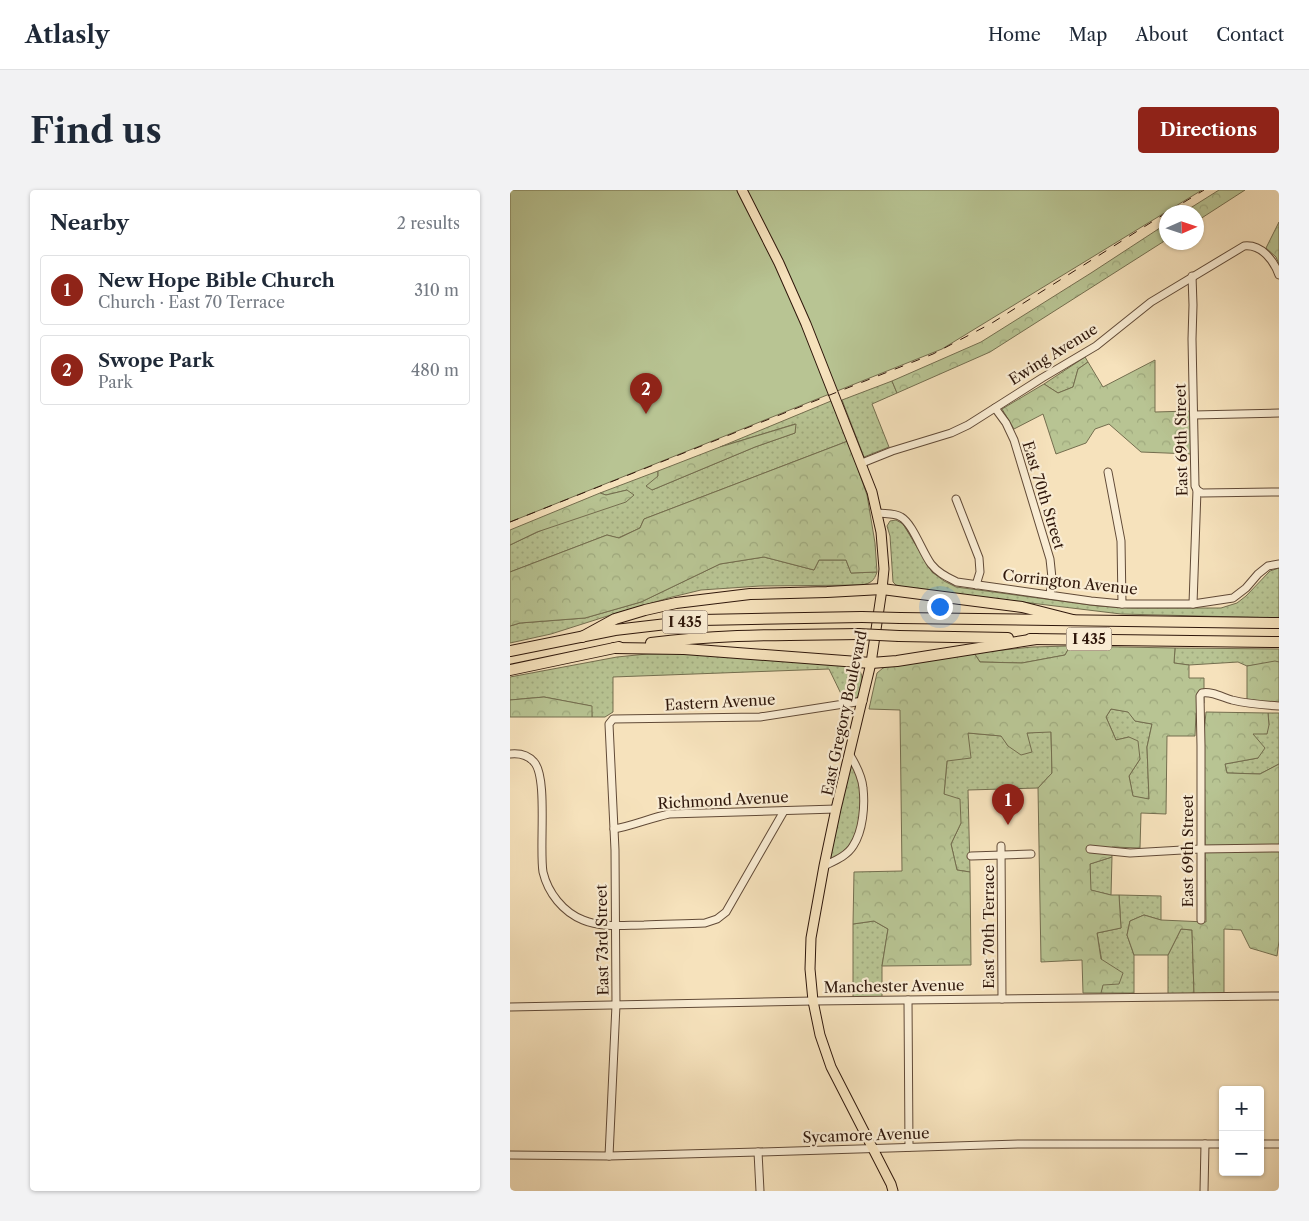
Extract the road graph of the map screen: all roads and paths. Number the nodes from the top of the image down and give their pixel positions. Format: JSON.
{"nodes":[{"id":1,"x":742,"y":190,"type":"edge"},
{"id":2,"x":1279,"y":275,"type":"edge"},
{"id":3,"x":1192,"y":276,"type":"junction"},
{"id":4,"x":995,"y":408,"type":"junction"},
{"id":5,"x":1279,"y":413,"type":"edge"},
{"id":6,"x":1194,"y":415,"type":"junction"},
{"id":7,"x":862,"y":463,"type":"junction"},
{"id":8,"x":1108,"y":472,"type":"dead end"},
{"id":9,"x":1197,"y":490,"type":"junction"},
{"id":10,"x":1279,"y":492,"type":"edge"},
{"id":11,"x":956,"y":498,"type":"dead end"},
{"id":12,"x":878,"y":513,"type":"junction"},
{"id":13,"x":1279,"y":564,"type":"edge"},
{"id":14,"x":976,"y":585,"type":"junction"},
{"id":15,"x":882,"y":589,"type":"junction"},
{"id":16,"x":1050,"y":595,"type":"junction"},
{"id":17,"x":1122,"y":604,"type":"junction"},
{"id":18,"x":1193,"y":604,"type":"junction"},
{"id":19,"x":1073,"y":620,"type":"junction"},
{"id":20,"x":1279,"y":623,"type":"edge"},
{"id":21,"x":582,"y":637,"type":"junction"},
{"id":22,"x":1036,"y":639,"type":"junction"},
{"id":23,"x":1279,"y":642,"type":"edge"},
{"id":24,"x":614,"y":648,"type":"junction"},
{"id":25,"x":510,"y":651,"type":"edge"},
{"id":26,"x":871,"y":663,"type":"junction"},
{"id":27,"x":510,"y":670,"type":"edge"},
{"id":28,"x":862,"y":700,"type":"junction"},
{"id":29,"x":1279,"y":706,"type":"edge"},
{"id":30,"x":609,"y":724,"type":"joint"},
{"id":31,"x":510,"y":754,"type":"edge"},
{"id":32,"x":850,"y":755,"type":"junction"},
{"id":33,"x":836,"y":810,"type":"junction"},
{"id":34,"x":784,"y":811,"type":"junction"},
{"id":35,"x":614,"y":829,"type":"junction"},
{"id":36,"x":1001,"y":846,"type":"dead end"},
{"id":37,"x":1279,"y":848,"type":"edge"},
{"id":38,"x":1200,"y":849,"type":"junction"},
{"id":39,"x":1090,"y":850,"type":"dead end"},
{"id":40,"x":1031,"y":854,"type":"dead end"},
{"id":41,"x":1001,"y":855,"type":"junction"},
{"id":42,"x":971,"y":856,"type":"dead end"},
{"id":43,"x":824,"y":866,"type":"junction"},
{"id":44,"x":1201,"y":920,"type":"dead end"},
{"id":45,"x":615,"y":926,"type":"junction"},
{"id":46,"x":1279,"y":996,"type":"edge"},
{"id":47,"x":1002,"y":998,"type":"junction"},
{"id":48,"x":908,"y":1000,"type":"junction"},
{"id":49,"x":813,"y":1001,"type":"junction"},
{"id":50,"x":616,"y":1005,"type":"junction"},
{"id":51,"x":510,"y":1006,"type":"edge"},
{"id":52,"x":1205,"y":1144,"type":"junction"},
{"id":53,"x":1219,"y":1144,"type":"edge"},
{"id":54,"x":1264,"y":1144,"type":"edge"},
{"id":55,"x":1279,"y":1144,"type":"edge"},
{"id":56,"x":909,"y":1147,"type":"junction"},
{"id":57,"x":873,"y":1148,"type":"junction"},
{"id":58,"x":758,"y":1152,"type":"junction"},
{"id":59,"x":510,"y":1155,"type":"edge"},
{"id":60,"x":609,"y":1156,"type":"junction"},
{"id":61,"x":760,"y":1191,"type":"edge"},
{"id":62,"x":893,"y":1191,"type":"edge"},
{"id":63,"x":1204,"y":1191,"type":"edge"}],
"edges":[{"from":1,"to":7,"type":"main road","name":"East Gregory Boulevard"},
{"from":2,"to":3,"type":"street","name":"Ewing Avenue"},
{"from":3,"to":4,"type":"street","name":"Ewing Avenue"},
{"from":3,"to":6,"type":"street","name":"East 69th Street"},
{"from":4,"to":7,"type":"street","name":"Ewing Avenue"},
{"from":4,"to":16,"type":"street","name":"East 70th Street"},
{"from":5,"to":6,"type":"street"},
{"from":6,"to":9,"type":"street","name":"East 69th Street"},
{"from":7,"to":12,"type":"main road","name":"East Gregory Boulevard"},
{"from":8,"to":17,"type":"street"},
{"from":9,"to":10,"type":"street"},
{"from":9,"to":18,"type":"street","name":"East 69th Street"},
{"from":11,"to":14,"type":"street"},
{"from":12,"to":14,"type":"street","name":"Corrington Avenue"},
{"from":12,"to":15,"type":"main road","name":"East Gregory Boulevard"},
{"from":13,"to":18,"type":"street","name":"Corrington Avenue"},
{"from":14,"to":16,"type":"street","name":"Corrington Avenue"},
{"from":15,"to":19,"type":"highway"},
{"from":15,"to":21,"type":"highway"},
{"from":15,"to":26,"type":"main road","name":"East Gregory Boulevard"},
{"from":16,"to":17,"type":"street","name":"Corrington Avenue"},
{"from":17,"to":18,"type":"street","name":"Corrington Avenue"},
{"from":19,"to":20,"type":"highway","number":"I 435"},
{"from":19,"to":21,"type":"highway","number":"I 435","bridge":true},
{"from":21,"to":25,"type":"highway","number":"I 435"},
{"from":22,"to":23,"type":"highway","number":"I 435"},
{"from":22,"to":24,"type":"highway","number":"I 435","bridge":true},
{"from":22,"to":26,"type":"highway"},
{"from":24,"to":26,"type":"highway"},
{"from":24,"to":27,"type":"highway","number":"I 435"},
{"from":26,"to":28,"type":"main road","name":"East Gregory Boulevard"},
{"from":28,"to":30,"type":"street","name":"Eastern Avenue"},
{"from":28,"to":32,"type":"main road","name":"East Gregory Boulevard"},
{"from":29,"to":38,"type":"street","name":"East 69th Street"},
{"from":30,"to":35,"type":"street","name":"East 73rd Street"},
{"from":31,"to":45,"type":"street"},
{"from":32,"to":33,"type":"main road","name":"East Gregory Boulevard"},
{"from":32,"to":43,"type":"street"},
{"from":33,"to":34,"type":"street","name":"Richmond Avenue"},
{"from":33,"to":43,"type":"main road","name":"East Gregory Boulevard"},
{"from":34,"to":35,"type":"street","name":"Richmond Avenue"},
{"from":34,"to":45,"type":"street"},
{"from":35,"to":45,"type":"street","name":"East 73rd Street"},
{"from":36,"to":41,"type":"street","name":"East 70th Terrace"},
{"from":37,"to":38,"type":"street"},
{"from":38,"to":39,"type":"street"},
{"from":38,"to":44,"type":"street","name":"East 69th Street"},
{"from":40,"to":41,"type":"street"},
{"from":41,"to":42,"type":"street"},
{"from":41,"to":47,"type":"street","name":"East 70th Terrace"},
{"from":43,"to":49,"type":"main road","name":"East Gregory Boulevard"},
{"from":45,"to":50,"type":"street","name":"East 73rd Street"},
{"from":46,"to":47,"type":"street","name":"Manchester Avenue"},
{"from":47,"to":48,"type":"street","name":"Manchester Avenue"},
{"from":48,"to":49,"type":"street","name":"Manchester Avenue"},
{"from":48,"to":56,"type":"street"},
{"from":49,"to":50,"type":"street","name":"Manchester Avenue"},
{"from":49,"to":57,"type":"main road","name":"East Gregory Boulevard"},
{"from":50,"to":51,"type":"street","name":"Manchester Avenue"},
{"from":50,"to":60,"type":"street","name":"East 73rd Street"},
{"from":52,"to":53,"type":"street","name":"Sycamore Avenue"},
{"from":52,"to":56,"type":"street","name":"Sycamore Avenue"},
{"from":52,"to":63,"type":"street"},
{"from":54,"to":55,"type":"street"},
{"from":56,"to":57,"type":"street","name":"Sycamore Avenue"},
{"from":57,"to":58,"type":"street","name":"Sycamore Avenue"},
{"from":57,"to":62,"type":"main road","name":"East Gregory Boulevard"},
{"from":58,"to":60,"type":"street","name":"Sycamore Avenue"},
{"from":58,"to":61,"type":"street"},
{"from":59,"to":60,"type":"street","name":"Sycamore Avenue"}]}
